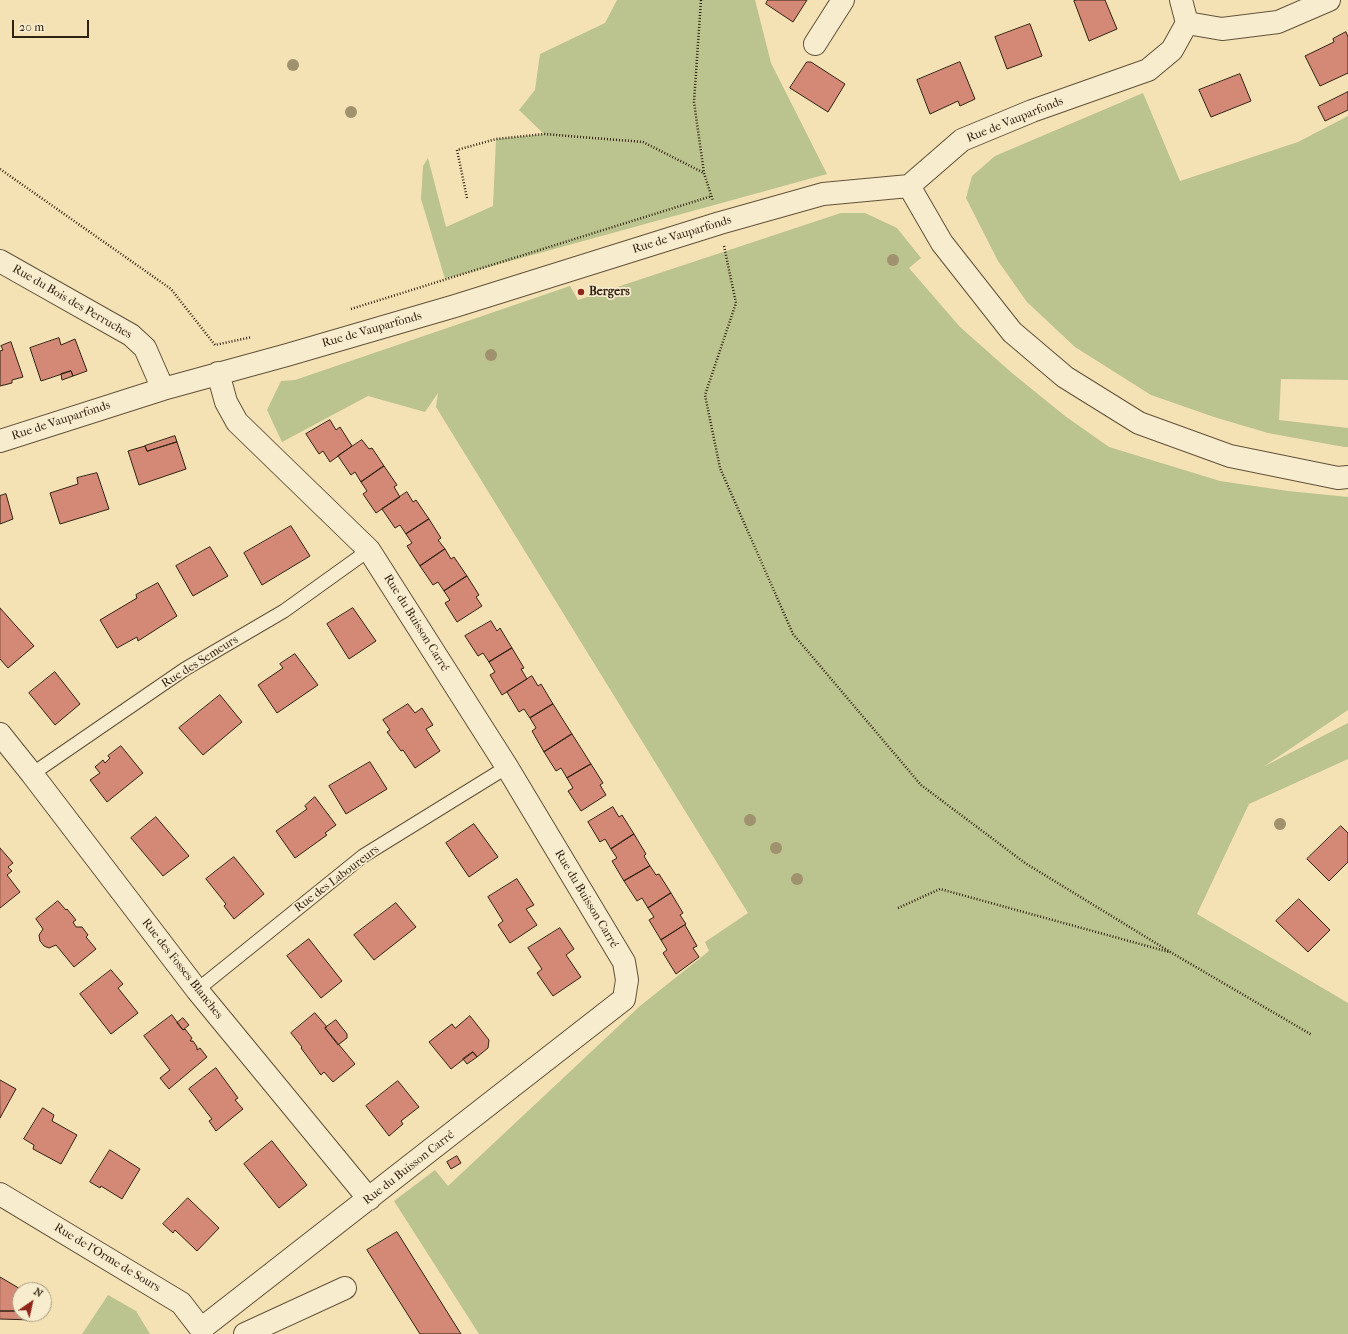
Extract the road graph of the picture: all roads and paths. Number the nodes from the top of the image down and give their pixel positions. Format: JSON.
{"nodes":[{"id":1,"x":701,"y":0,"type":"edge"},
{"id":2,"x":843,"y":0,"type":"edge"},
{"id":3,"x":1181,"y":0,"type":"edge"},
{"id":4,"x":1329,"y":0,"type":"edge"},
{"id":5,"x":1187,"y":23,"type":"junction"},
{"id":6,"x":815,"y":44,"type":"dead end"},
{"id":7,"x":0,"y":169,"type":"edge"},
{"id":8,"x":909,"y":186,"type":"junction"},
{"id":9,"x":712,"y":196,"type":"dead end"},
{"id":10,"x":467,"y":198,"type":"dead end"},
{"id":11,"x":720,"y":223,"type":"junction"},
{"id":12,"x":0,"y":261,"type":"edge"},
{"id":13,"x":348,"y":310,"type":"dead end"},
{"id":14,"x":252,"y":337,"type":"dead end"},
{"id":15,"x":218,"y":373,"type":"junction"},
{"id":16,"x":163,"y":389,"type":"junction"},
{"id":17,"x":0,"y":441,"type":"edge"},
{"id":18,"x":1348,"y":477,"type":"edge"},
{"id":19,"x":369,"y":550,"type":"junction"},
{"id":20,"x":0,"y":734,"type":"edge"},
{"id":21,"x":507,"y":768,"type":"junction"},
{"id":22,"x":32,"y":774,"type":"junction"},
{"id":23,"x":898,"y":908,"type":"dead end"},
{"id":24,"x":1172,"y":953,"type":"junction"},
{"id":25,"x":197,"y":990,"type":"junction"},
{"id":26,"x":1312,"y":1035,"type":"dead end"},
{"id":27,"x":0,"y":1194,"type":"edge"},
{"id":28,"x":369,"y":1199,"type":"junction"},
{"id":29,"x":345,"y":1288,"type":"dead end"},
{"id":30,"x":201,"y":1332,"type":"edge"},
{"id":31,"x":246,"y":1334,"type":"edge"}],
"edges":[{"from":1,"to":10,"type":"path"},
{"from":2,"to":6,"type":"street"},
{"from":3,"to":5,"type":"street"},
{"from":4,"to":5,"type":"street"},
{"from":5,"to":8,"type":"street","name":"Rue de Vauparfonds"},
{"from":7,"to":14,"type":"path"},
{"from":8,"to":11,"type":"street","name":"Rue de Vauparfonds"},
{"from":8,"to":18,"type":"street"},
{"from":9,"to":13,"type":"path"},
{"from":11,"to":15,"type":"street","name":"Rue de Vauparfonds"},
{"from":11,"to":24,"type":"path"},
{"from":12,"to":16,"type":"street","name":"Rue du Bois des Perruches"},
{"from":15,"to":16,"type":"street","name":"Rue de Vauparfonds"},
{"from":15,"to":19,"type":"street","name":"Rue du Buisson Carré"},
{"from":16,"to":17,"type":"street","name":"Rue de Vauparfonds"},
{"from":19,"to":21,"type":"street","name":"Rue du Buisson Carré"},
{"from":19,"to":22,"type":"lane","name":"Rue des Semeurs"},
{"from":20,"to":22,"type":"street","name":"Rue des Fosses Blanches"},
{"from":21,"to":25,"type":"lane","name":"Rue des Laboureurs"},
{"from":21,"to":28,"type":"street","name":"Rue du Buisson Carré"},
{"from":22,"to":25,"type":"street","name":"Rue des Fosses Blanches"},
{"from":23,"to":24,"type":"path"},
{"from":24,"to":26,"type":"path"},
{"from":25,"to":28,"type":"street","name":"Rue des Fosses Blanches"},
{"from":27,"to":30,"type":"street","name":"Rue de l'Orme de Sours"},
{"from":28,"to":30,"type":"street","name":"Rue du Buisson Carré"},
{"from":29,"to":31,"type":"street"}]}
